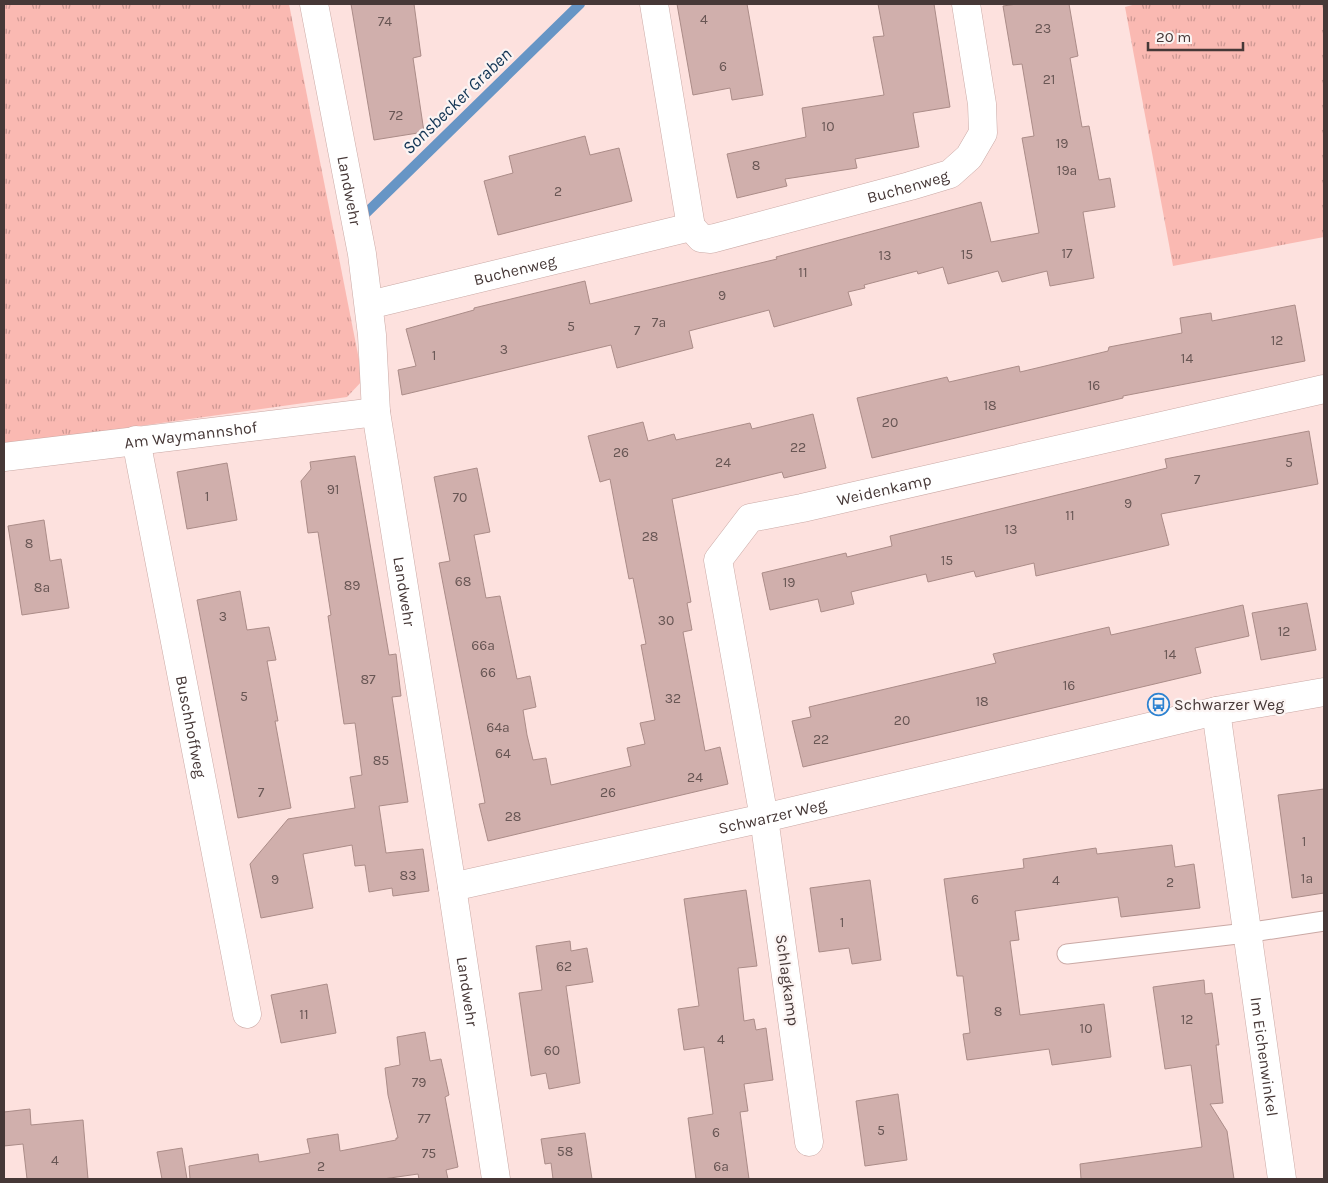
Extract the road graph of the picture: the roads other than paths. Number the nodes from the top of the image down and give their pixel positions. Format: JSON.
{"nodes":[{"id":1,"x":314,"y":4,"type":"edge"},
{"id":2,"x":654,"y":4,"type":"edge"},
{"id":3,"x":966,"y":4,"type":"edge"},
{"id":4,"x":691,"y":227,"type":"junction"},
{"id":5,"x":369,"y":305,"type":"junction"},
{"id":6,"x":1324,"y":389,"type":"edge"},
{"id":7,"x":376,"y":412,"type":"junction"},
{"id":8,"x":136,"y":440,"type":"junction"},
{"id":9,"x":4,"y":457,"type":"edge"},
{"id":10,"x":1324,"y":692,"type":"edge"},
{"id":11,"x":1216,"y":711,"type":"junction"},
{"id":12,"x":764,"y":818,"type":"junction"},
{"id":13,"x":452,"y":887,"type":"junction"},
{"id":14,"x":1324,"y":921,"type":"edge"},
{"id":15,"x":1246,"y":933,"type":"junction"},
{"id":16,"x":1067,"y":954,"type":"dead end"},
{"id":17,"x":247,"y":1014,"type":"dead end"},
{"id":18,"x":809,"y":1142,"type":"dead end"},
{"id":19,"x":496,"y":1179,"type":"edge"},
{"id":20,"x":1282,"y":1179,"type":"edge"}],
"edges":[{"from":1,"to":5,"type":"street","name":"Landwehr"},
{"from":2,"to":4,"type":"street"},
{"from":3,"to":4,"type":"street","name":"Buchenweg"},
{"from":4,"to":5,"type":"street","name":"Buchenweg"},
{"from":5,"to":7,"type":"street","name":"Landwehr"},
{"from":6,"to":12,"type":"street","name":"Weidenkamp"},
{"from":7,"to":8,"type":"street","name":"Am Waymannshof"},
{"from":7,"to":13,"type":"street","name":"Landwehr"},
{"from":8,"to":9,"type":"street","name":"Am Waymannshof"},
{"from":8,"to":17,"type":"street","name":"Buschhoffweg"},
{"from":10,"to":11,"type":"street","name":"Schwarzer Weg"},
{"from":11,"to":12,"type":"street","name":"Schwarzer Weg"},
{"from":11,"to":15,"type":"street","name":"Im Eichenwinkel"},
{"from":12,"to":13,"type":"street","name":"Schwarzer Weg"},
{"from":12,"to":18,"type":"street","name":"Schlagkamp"},
{"from":13,"to":19,"type":"street","name":"Landwehr"},
{"from":14,"to":15,"type":"lane"},
{"from":15,"to":16,"type":"lane"},
{"from":15,"to":20,"type":"street","name":"Im Eichenwinkel"}]}
